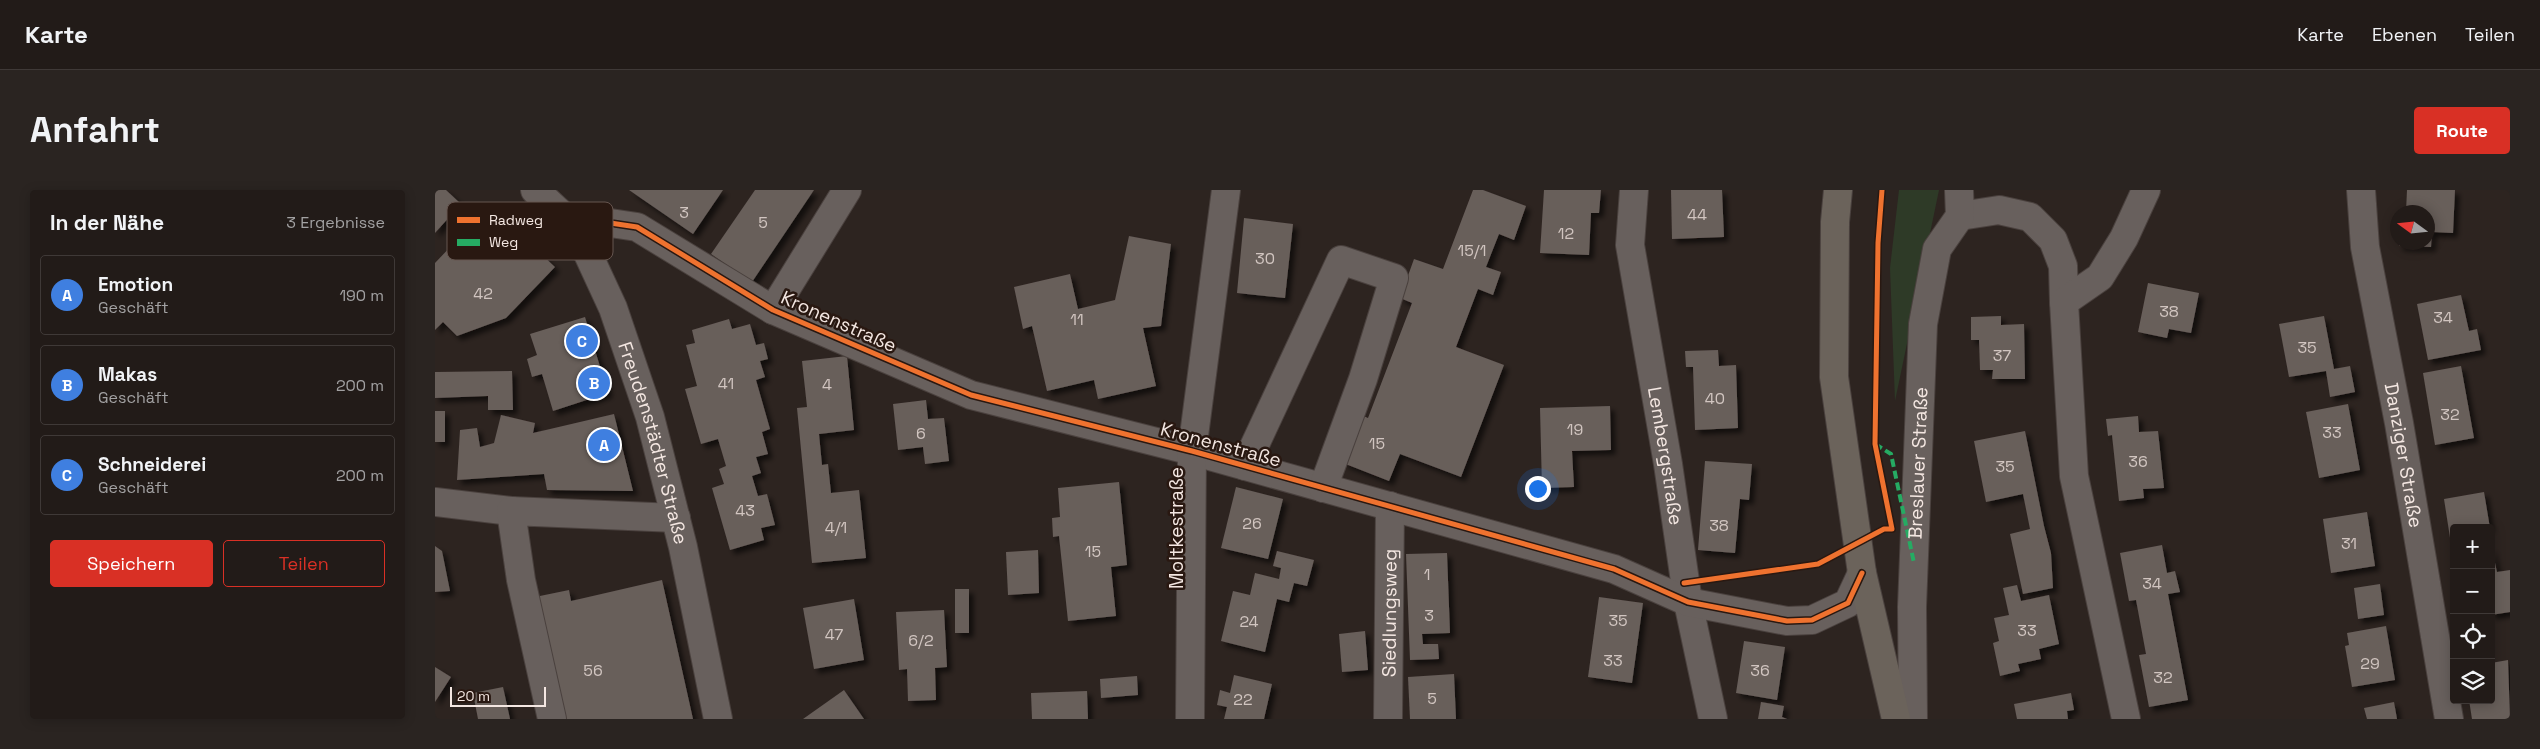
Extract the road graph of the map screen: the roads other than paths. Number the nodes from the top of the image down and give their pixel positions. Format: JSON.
{"nodes":[{"id":1,"x":535,"y":190,"type":"edge"},
{"id":2,"x":847,"y":190,"type":"edge"},
{"id":3,"x":1226,"y":190,"type":"edge"},
{"id":4,"x":1634,"y":190,"type":"edge"},
{"id":5,"x":1838,"y":190,"type":"edge"},
{"id":6,"x":2146,"y":190,"type":"edge"},
{"id":7,"x":2361,"y":190,"type":"edge"},
{"id":8,"x":548,"y":202,"type":"edge"},
{"id":9,"x":1960,"y":203,"type":"edge"},
{"id":10,"x":613,"y":223,"type":"edge"},
{"id":11,"x":591,"y":260,"type":"edge"},
{"id":12,"x":2064,"y":302,"type":"junction"},
{"id":13,"x":773,"y":310,"type":"junction"},
{"id":14,"x":1192,"y":451,"type":"junction"},
{"id":15,"x":1245,"y":466,"type":"junction"},
{"id":16,"x":1323,"y":488,"type":"junction"},
{"id":17,"x":435,"y":502,"type":"edge"},
{"id":18,"x":1390,"y":506,"type":"junction"},
{"id":19,"x":511,"y":512,"type":"junction"},
{"id":20,"x":675,"y":518,"type":"junction"},
{"id":21,"x":1862,"y":574,"type":"junction"},
{"id":22,"x":1688,"y":602,"type":"junction"},
{"id":23,"x":552,"y":719,"type":"edge"},
{"id":24,"x":718,"y":719,"type":"edge"},
{"id":25,"x":1190,"y":719,"type":"edge"},
{"id":26,"x":1388,"y":719,"type":"edge"},
{"id":27,"x":1713,"y":719,"type":"edge"},
{"id":28,"x":1896,"y":719,"type":"edge"},
{"id":29,"x":1913,"y":719,"type":"edge"},
{"id":30,"x":2126,"y":719,"type":"edge"},
{"id":31,"x":2449,"y":719,"type":"edge"}],
"edges":[{"from":1,"to":8,"type":"street","name":"Freudenstädter Straße"},
{"from":2,"to":13,"type":"street"},
{"from":3,"to":14,"type":"street","name":"Moltkestraße"},
{"from":4,"to":22,"type":"street","name":"Lembergstraße"},
{"from":5,"to":21,"type":"main road"},
{"from":6,"to":12,"type":"street"},
{"from":7,"to":31,"type":"street","name":"Danziger Straße"},
{"from":9,"to":12,"type":"street","name":"Breslauer Straße"},
{"from":9,"to":29,"type":"street","name":"Breslauer Straße"},
{"from":10,"to":13,"type":"street","name":"Kronenstraße"},
{"from":11,"to":20,"type":"street","name":"Freudenstädter Straße"},
{"from":12,"to":30,"type":"street","name":"Breslauer Straße"},
{"from":13,"to":14,"type":"street","name":"Kronenstraße"},
{"from":14,"to":15,"type":"street","name":"Kronenstraße"},
{"from":14,"to":25,"type":"street","name":"Moltkestraße"},
{"from":15,"to":16,"type":"street","name":"Kronenstraße"},
{"from":15,"to":16,"type":"street"},
{"from":16,"to":18,"type":"street","name":"Kronenstraße"},
{"from":17,"to":19,"type":"street"},
{"from":18,"to":22,"type":"street","name":"Kronenstraße"},
{"from":18,"to":26,"type":"street","name":"Siedlungsweg"},
{"from":19,"to":20,"type":"street"},
{"from":19,"to":23,"type":"street"},
{"from":20,"to":24,"type":"street","name":"Freudenstädter Straße"},
{"from":21,"to":22,"type":"street","name":"Kronenstraße"},
{"from":21,"to":28,"type":"main road"},
{"from":22,"to":27,"type":"street","name":"Lembergstraße"}]}
